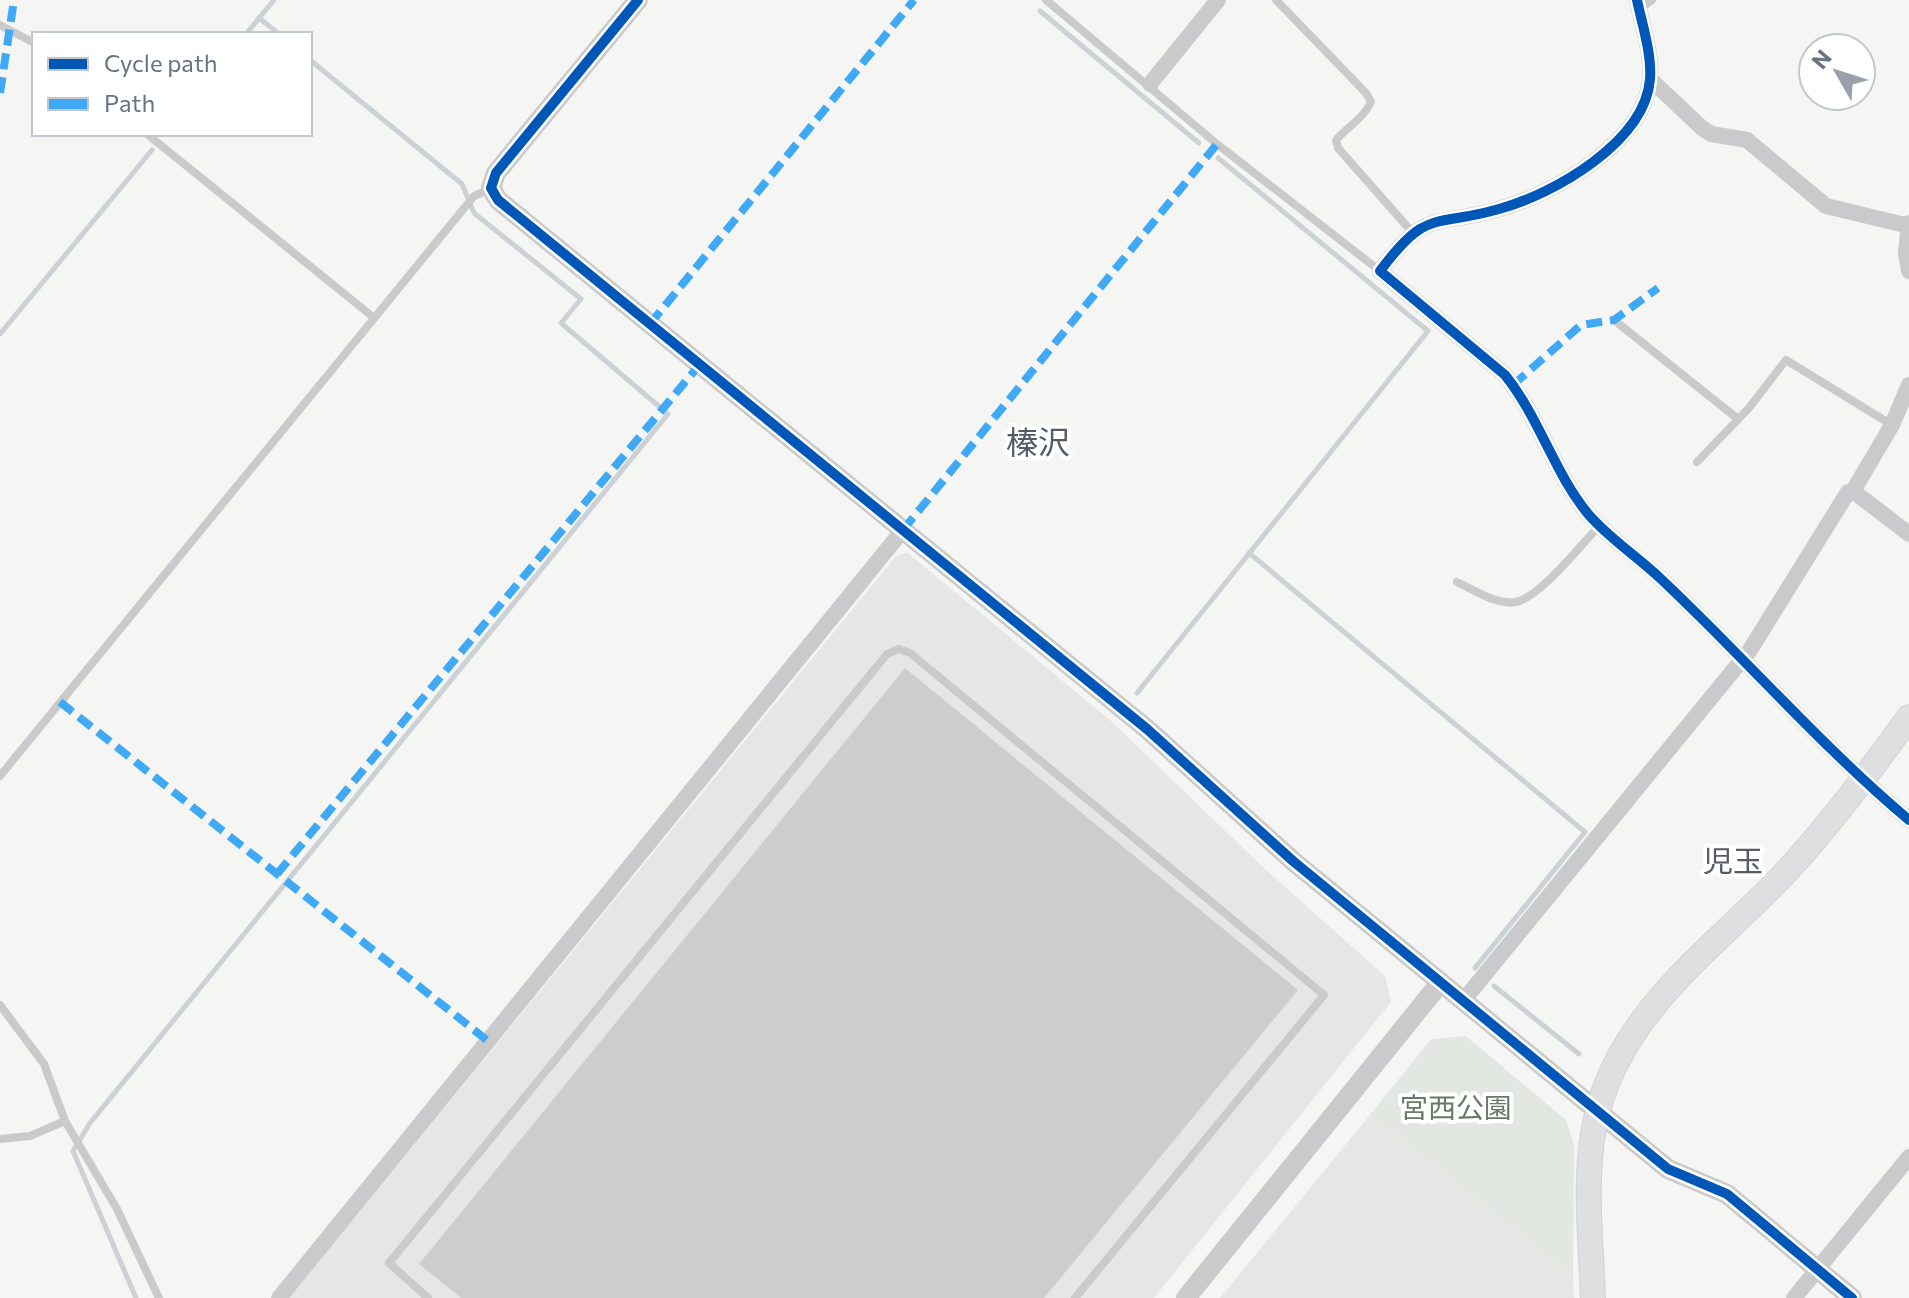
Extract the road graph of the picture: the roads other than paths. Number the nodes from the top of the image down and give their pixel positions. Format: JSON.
{"nodes":[{"id":1,"x":638,"y":0,"type":"edge"},
{"id":2,"x":1046,"y":0,"type":"edge"},
{"id":3,"x":1218,"y":0,"type":"edge"},
{"id":4,"x":1276,"y":0,"type":"edge"},
{"id":5,"x":1643,"y":3,"type":"edge"},
{"id":6,"x":0,"y":25,"type":"edge"},
{"id":7,"x":32,"y":42,"type":"edge"},
{"id":8,"x":1650,"y":79,"type":"junction"},
{"id":9,"x":1150,"y":84,"type":"junction"},
{"id":10,"x":149,"y":136,"type":"edge"},
{"id":11,"x":491,"y":188,"type":"junction"},
{"id":12,"x":1909,"y":225,"type":"edge"},
{"id":13,"x":1412,"y":232,"type":"junction"},
{"id":14,"x":1380,"y":271,"type":"junction"},
{"id":15,"x":1909,"y":271,"type":"edge"},
{"id":16,"x":373,"y":317,"type":"junction"},
{"id":17,"x":1614,"y":320,"type":"dead end"},
{"id":18,"x":1909,"y":385,"type":"edge"},
{"id":19,"x":1738,"y":419,"type":"junction"},
{"id":20,"x":1892,"y":425,"type":"junction"},
{"id":21,"x":1697,"y":462,"type":"dead end"},
{"id":22,"x":1853,"y":491,"type":"junction"},
{"id":23,"x":1600,"y":526,"type":"junction"},
{"id":24,"x":903,"y":530,"type":"junction"},
{"id":25,"x":1909,"y":534,"type":"edge"},
{"id":26,"x":1457,"y":582,"type":"dead end"},
{"id":27,"x":1741,"y":661,"type":"junction"},
{"id":28,"x":1909,"y":717,"type":"edge"},
{"id":29,"x":0,"y":776,"type":"edge"},
{"id":30,"x":1864,"y":780,"type":"junction"},
{"id":31,"x":1909,"y":820,"type":"edge"},
{"id":32,"x":1440,"y":983,"type":"junction"},
{"id":33,"x":1463,"y":1001,"type":"junction"},
{"id":34,"x":0,"y":1005,"type":"edge"},
{"id":35,"x":1598,"y":1110,"type":"junction"},
{"id":36,"x":65,"y":1121,"type":"junction"},
{"id":37,"x":0,"y":1139,"type":"edge"},
{"id":38,"x":1909,"y":1157,"type":"edge"},
{"id":39,"x":1817,"y":1270,"type":"junction"},
{"id":40,"x":159,"y":1298,"type":"edge"},
{"id":41,"x":279,"y":1298,"type":"edge"},
{"id":42,"x":428,"y":1298,"type":"edge"},
{"id":43,"x":1075,"y":1298,"type":"edge"},
{"id":44,"x":1186,"y":1298,"type":"edge"},
{"id":45,"x":1593,"y":1298,"type":"edge"},
{"id":46,"x":1794,"y":1298,"type":"edge"},
{"id":47,"x":1852,"y":1298,"type":"edge"}],
"edges":[{"from":1,"to":11,"type":"street"},
{"from":2,"to":9,"type":"lane"},
{"from":3,"to":9,"type":"street"},
{"from":4,"to":13,"type":"lane"},
{"from":5,"to":8,"type":"street"},
{"from":6,"to":7,"type":"lane"},
{"from":8,"to":12,"type":"street"},
{"from":8,"to":13,"type":"street"},
{"from":9,"to":14,"type":"lane"},
{"from":10,"to":16,"type":"lane"},
{"from":11,"to":16,"type":"lane"},
{"from":11,"to":24,"type":"street"},
{"from":12,"to":15,"type":"street"},
{"from":13,"to":14,"type":"street"},
{"from":14,"to":23,"type":"street"},
{"from":16,"to":29,"type":"lane"},
{"from":17,"to":19,"type":"lane"},
{"from":18,"to":20,"type":"street"},
{"from":19,"to":20,"type":"lane"},
{"from":19,"to":21,"type":"lane"},
{"from":20,"to":22,"type":"street"},
{"from":22,"to":25,"type":"street"},
{"from":22,"to":27,"type":"street"},
{"from":23,"to":26,"type":"lane"},
{"from":23,"to":27,"type":"street"},
{"from":24,"to":32,"type":"street"},
{"from":24,"to":41,"type":"street"},
{"from":27,"to":30,"type":"street"},
{"from":27,"to":33,"type":"street"},
{"from":28,"to":30,"type":"main road"},
{"from":30,"to":31,"type":"street"},
{"from":30,"to":35,"type":"main road"},
{"from":32,"to":33,"type":"street"},
{"from":32,"to":44,"type":"street"},
{"from":33,"to":35,"type":"street"},
{"from":34,"to":36,"type":"lane"},
{"from":35,"to":39,"type":"street"},
{"from":35,"to":45,"type":"main road"},
{"from":36,"to":37,"type":"lane"},
{"from":36,"to":40,"type":"lane"},
{"from":38,"to":39,"type":"street"},
{"from":39,"to":46,"type":"street"},
{"from":39,"to":47,"type":"street"},
{"from":42,"to":43,"type":"lane"}]}
